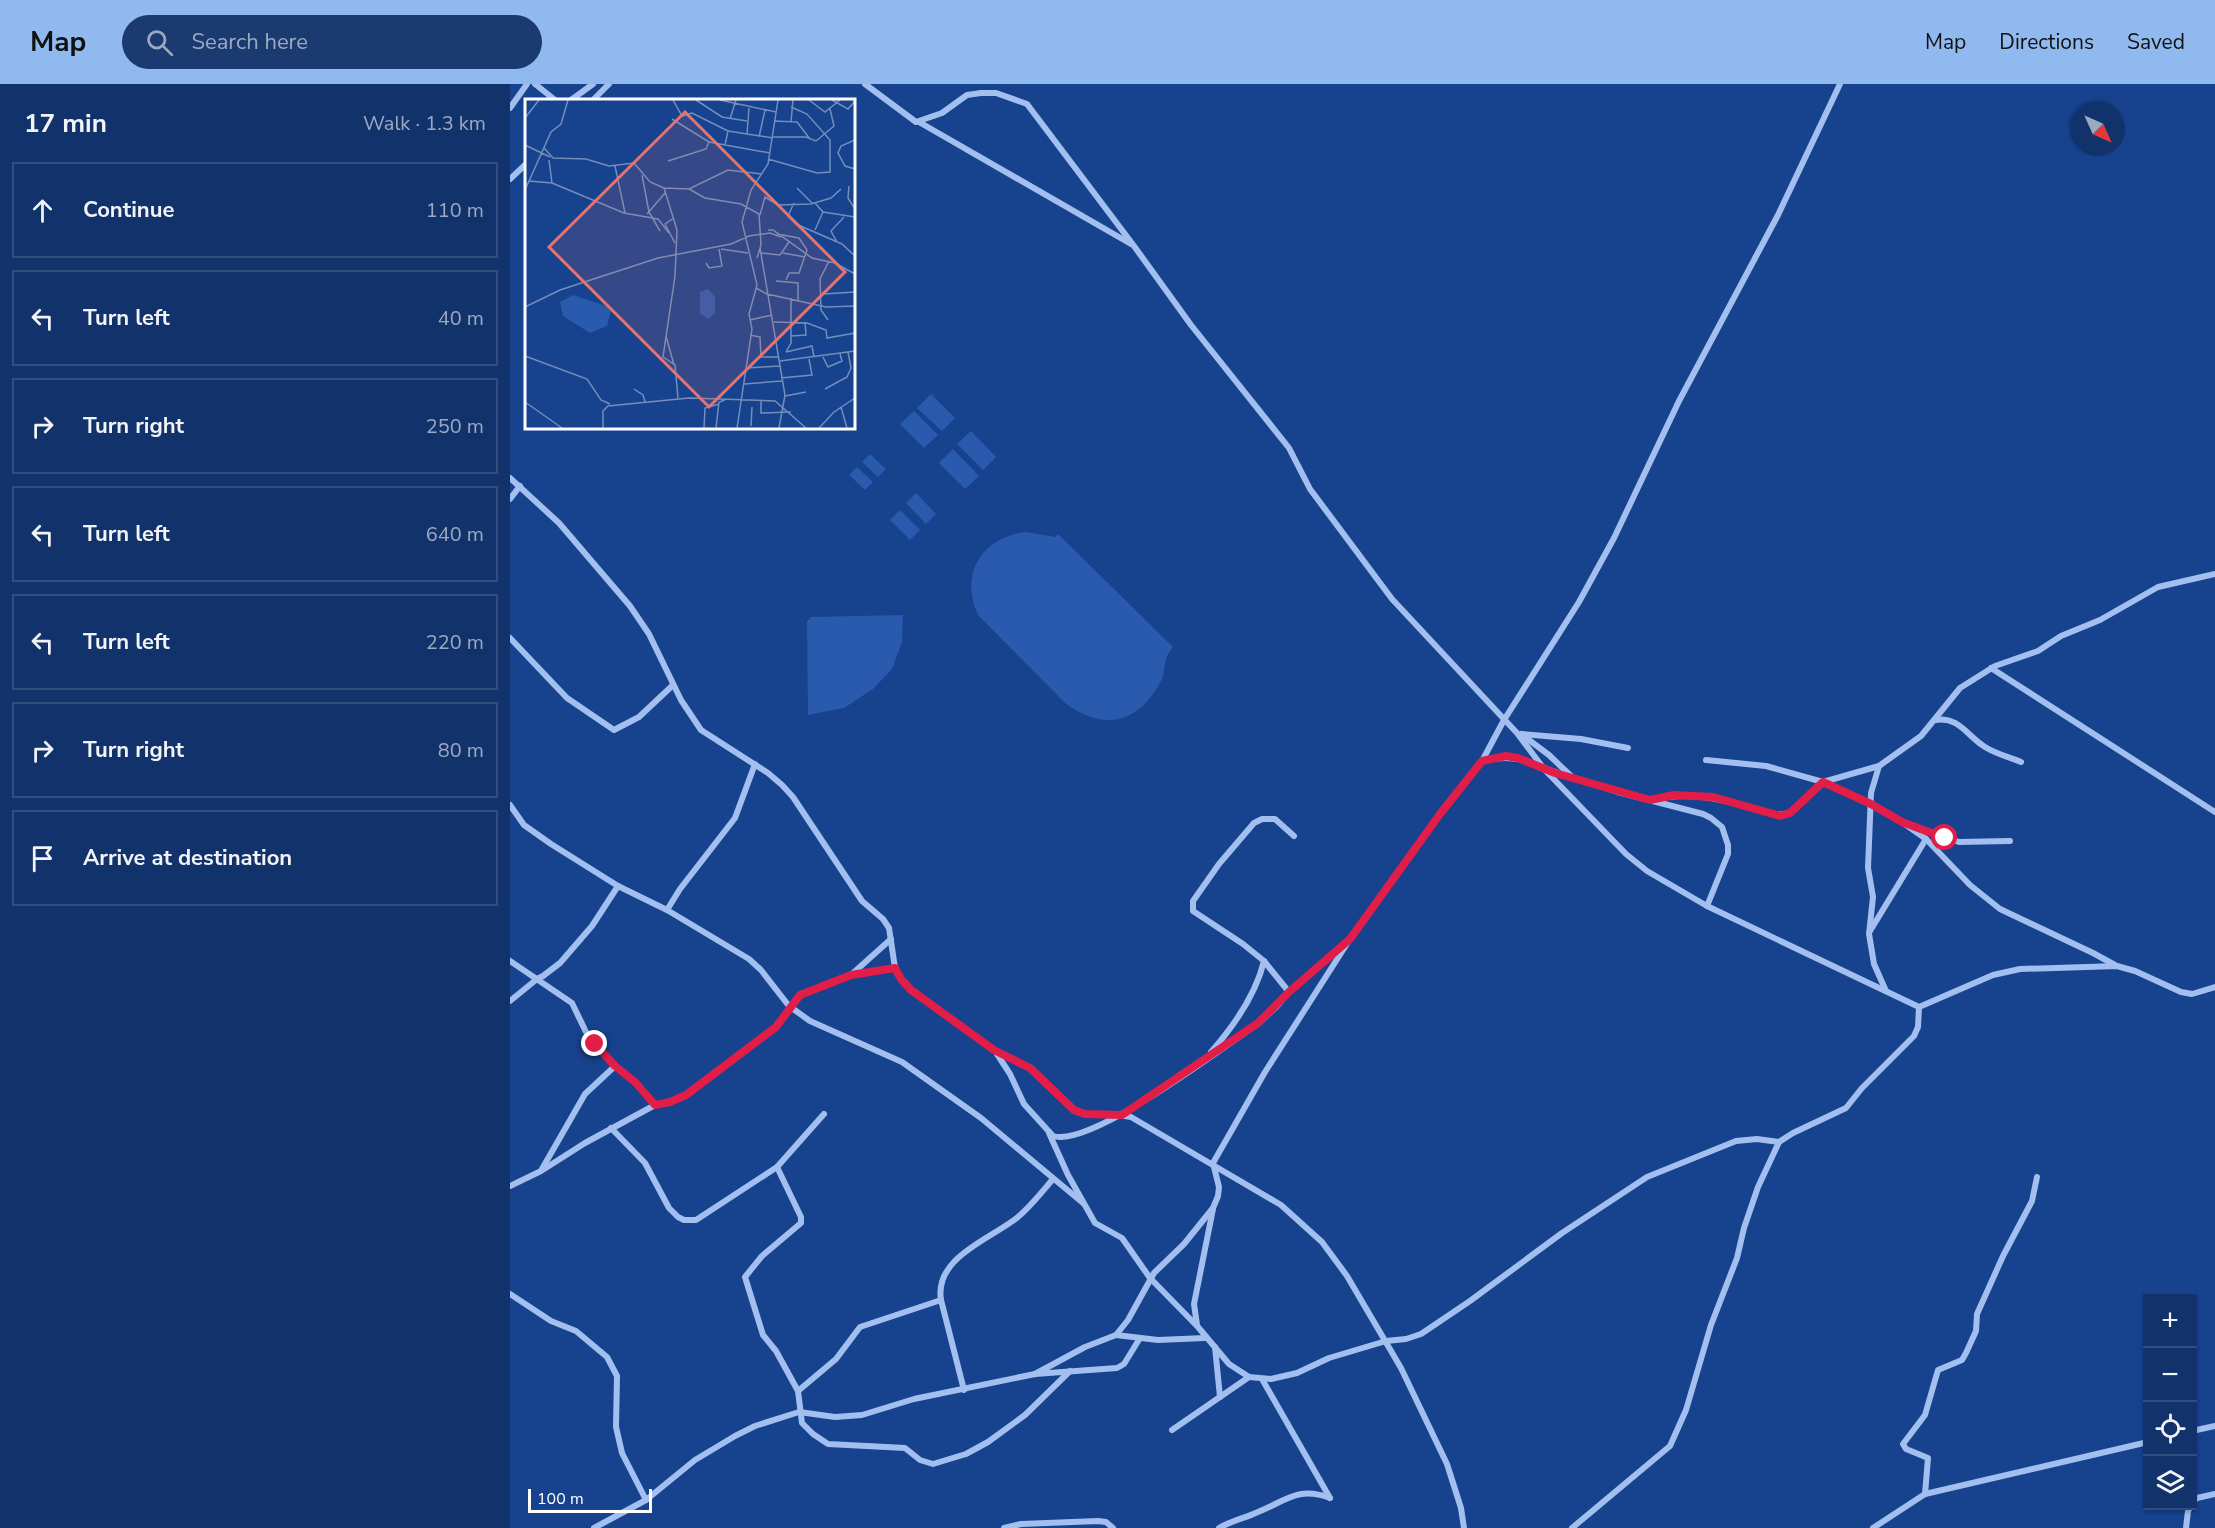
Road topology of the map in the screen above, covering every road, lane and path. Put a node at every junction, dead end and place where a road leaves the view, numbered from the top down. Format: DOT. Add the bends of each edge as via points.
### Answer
graph roads {
  1 [pos="527,84"];
  2 [pos="534,84"];
  3 [pos="593,84"];
  4 [pos="609,84"];
  5 [pos="865,84"];
  6 [pos="1840,84"];
  7 [pos="554,99"];
  8 [pos="572,99"];
  9 [pos="594,99"];
  10 [pos="510,108"];
  11 [pos="918,121"];
  12 [pos="525,165"];
  13 [pos="510,179"];
  14 [pos="1134,246"];
  15 [pos="510,478"];
  16 [pos="520,486"];
  17 [pos="510,499"];
  18 [pos="2215,574"];
  19 [pos="510,638"];
  20 [pos="1991,668"];
  21 [pos="673,685"];
  22 [pos="1504,720"];
  23 [pos="1935,720"];
  24 [pos="1519,734"];
  25 [pos="1628,748"];
  26 [pos="1706,760"];
  27 [pos="1482,761"];
  28 [pos="2021,762"];
  29 [pos="755,764"];
  30 [pos="1879,766"];
  31 [pos="1544,770"];
  32 [pos="1572,777"];
  33 [pos="1823,782"];
  34 [pos="1650,800"];
  35 [pos="1871,804"];
  36 [pos="510,805"];
  37 [pos="2215,812"];
  38 [pos="1902,822"];
  39 [pos="1294,837"];
  40 [pos="1926,839"];
  41 [pos="2010,841"];
  42 [pos="618,886"];
  43 [pos="1707,906"];
  44 [pos="667,910"];
  45 [pos="1869,934"];
  46 [pos="891,939"];
  47 [pos="1350,939"];
  48 [pos="510,961"];
  49 [pos="1264,961"];
  50 [pos="2116,966"];
  51 [pos="895,968"];
  52 [pos="851,975"];
  53 [pos="537,979"];
  54 [pos="2215,987"];
  55 [pos="1886,991"];
  56 [pos="1289,992"];
  57 [pos="510,1001"];
  58 [pos="789,1006"];
  59 [pos="1919,1007"];
  60 [pos="994,1050"];
  61 [pos="1205,1059"];
  62 [pos="615,1066"];
  63 [pos="655,1105"];
  64 [pos="824,1114"];
  65 [pos="1122,1115"];
  66 [pos="611,1128"];
  67 [pos="1049,1133"];
  68 [pos="1779,1142"];
  69 [pos="1213,1163"];
  70 [pos="777,1167"];
  71 [pos="541,1171"];
  72 [pos="2037,1177"];
  73 [pos="1053,1179"];
  74 [pos="510,1186"];
  75 [pos="1087,1207"];
  76 [pos="1214,1208"];
  77 [pos="1150,1278"];
  78 [pos="510,1294"];
  79 [pos="941,1300"];
  80 [pos="1198,1327"];
  81 [pos="1116,1335"];
  82 [pos="1140,1338"];
  83 [pos="1206,1338"];
  84 [pos="1386,1341"];
  85 [pos="1215,1347"];
  86 [pos="1070,1371"];
  87 [pos="1035,1374"];
  88 [pos="1249,1377"];
  89 [pos="1262,1379"];
  90 [pos="964,1390"];
  91 [pos="798,1391"];
  92 [pos="1220,1397"];
  93 [pos="799,1412"];
  94 [pos="2215,1426"];
  95 [pos="1172,1430"];
  96 [pos="2197,1430"];
  97 [pos="2143,1443"];
  98 [pos="1925,1494"];
  99 [pos="2215,1494"];
  100 [pos="2197,1498"];
  101 [pos="646,1500"];
  102 [pos="2189,1510"];
  103 [pos="594,1528"];
  104 [pos="1004,1528"];
  105 [pos="1113,1528"];
  106 [pos="1219,1528"];
  107 [pos="1464,1528"];
  108 [pos="1572,1528"];
  109 [pos="1873,1528"];
  110 [pos="2186,1528"];
  1 -- 10 [label="street"];
  2 -- 7 [label="street"];
  3 -- 8 [label="street"];
  4 -- 9 [label="street"];
  5 -- 11 [label="street"];
  6 -- 22 [label="street" via="1614,538 1579,602"];
  11 -- 14 [label="street"];
  11 -- 14 [label="street" via="981,93 996,93 1027,104"];
  12 -- 13 [label="street"];
  14 -- 22 [label="street" via="1289,448 1310,489 1392,599"];
  15 -- 16 [label="street"];
  16 -- 17 [label="street"];
  16 -- 21 [label="street" via="559,523 630,606 649,634"];
  18 -- 20 [label="street" via="2158,587 2038,651"];
  19 -- 21 [label="street" via="567,698 614,730 639,717"];
  20 -- 23 [label="street" via="1960,688"];
  20 -- 37 [label="street"];
  21 -- 29 [label="street" via="701,729"];
  22 -- 24 [label="street"];
  22 -- 27 [label="street"];
  23 -- 28 [label="street" via="1958,724 1987,749"];
  23 -- 30 [label="street" via="1921,736"];
  24 -- 25 [label="street"];
  24 -- 31 [label="street"];
  24 -- 32 [label="street"];
  26 -- 33 [label="street" via="1766,766"];
  27 -- 31 [label="street" via="1506,756"];
  27 -- 47 [label="street"];
  29 -- 44 [label="street" via="735,818"];
  29 -- 46 [label="street" via="793,796 862,901 889,928"];
  30 -- 33 [label="street"];
  30 -- 35 [label="street"];
  31 -- 32 [label="street"];
  31 -- 43 [label="street" via="1636,863"];
  32 -- 34 [label="street"];
  33 -- 34 [label="street" via="1790,813 1780,816 1713,797 1674,795"];
  33 -- 35 [label="street"];
  34 -- 43 [label="street" via="1703,814 1722,827 1728,854"];
  35 -- 38 [label="street"];
  35 -- 45 [label="street" via="1868,868 1873,897"];
  36 -- 42 [label="street" via="533,832"];
  38 -- 40 [label="street"];
  38 -- 41 [label="street" via="1959,842"];
  39 -- 49 [label="street" via="1275,819 1254,823 1219,864 1192,906 1195,914"];
  40 -- 45 [label="street"];
  40 -- 50 [label="street" via="1970,885 2000,909"];
  42 -- 44 [label="street"];
  42 -- 53 [label="street" via="567,956"];
  43 -- 55 [label="street"];
  44 -- 58 [label="street" via="756,964"];
  45 -- 55 [label="street" via="1874,964"];
  46 -- 51 [label="street"];
  46 -- 52 [label="street"];
  47 -- 56 [label="street"];
  47 -- 69 [label="street" via="1265,1072"];
  48 -- 53 [label="street"];
  49 -- 56 [label="street"];
  49 -- 61 [label="street" via="1260,978 1226,1035"];
  50 -- 54 [label="street" via="2181,992 2192,994"];
  50 -- 59 [label="street" via="2013,970"];
  51 -- 52 [label="street"];
  51 -- 60 [label="street" via="911,990"];
  52 -- 58 [label="street" via="800,995"];
  53 -- 57 [label="street"];
  53 -- 62 [label="street" via="572,1003 586,1032"];
  55 -- 59 [label="street"];
  56 -- 61 [label="street" via="1258,1023"];
  58 -- 63 [label="street" via="776,1027 686,1095"];
  58 -- 73 [label="street" via="816,1024 902,1062 981,1118"];
  59 -- 68 [label="street" via="1914,1036 1846,1108"];
  60 -- 65 [label="street" via="1030,1068 1074,1110"];
  60 -- 67 [label="street" via="1024,1104"];
  61 -- 65 [label="street"];
  62 -- 63 [label="street"];
  62 -- 71 [label="street" via="585,1094"];
  63 -- 66 [label="street"];
  64 -- 70 [label="street"];
  65 -- 67 [label="street" via="1067,1138"];
  65 -- 69 [label="street"];
  66 -- 70 [label="street" via="645,1163 669,1208 684,1220 696,1220"];
  66 -- 71 [label="street"];
  67 -- 75 [label="street"];
  68 -- 84 [label="street" via="1736,1141 1647,1177 1429,1329 1406,1339"];
  68 -- 108 [label="street" via="1758,1187 1686,1410 1670,1446"];
  69 -- 76 [label="street" via="1219,1187"];
  69 -- 84 [label="street" via="1281,1204 1313,1232 1347,1276"];
  70 -- 91 [label="street" via="801,1223 762,1256 745,1277 763,1335"];
  71 -- 74 [label="street"];
  72 -- 98 [label="street" via="2032,1201 1977,1314 1976,1331 1966,1353 1962,1360 1938,1370 1925,1416 1903,1444 1929,1458"];
  73 -- 75 [label="street"];
  73 -- 79 [label="street" via="1017,1218 956,1259 939,1288"];
  75 -- 77 [label="street" via="1099,1227 1127,1244"];
  76 -- 77 [label="street"];
  76 -- 80 [label="street" via="1194,1304"];
  77 -- 80 [label="street"];
  77 -- 81 [label="street"];
  78 -- 101 [label="street" via="551,1321 576,1331 610,1363 617,1376 616,1427 622,1453"];
  79 -- 90 [label="street"];
  79 -- 91 [label="street" via="860,1327 837,1359"];
  80 -- 83 [label="street"];
  81 -- 82 [label="street"];
  81 -- 87 [label="street"];
  82 -- 83 [label="street"];
  82 -- 86 [label="street" via="1121,1367"];
  83 -- 85 [label="street"];
  84 -- 89 [label="street" via="1329,1358 1297,1373"];
  84 -- 107 [label="street" via="1447,1464"];
  85 -- 88 [label="street" via="1228,1364"];
  85 -- 92 [label="street"];
  86 -- 87 [label="street"];
  86 -- 93 [label="street" via="1025,1415 988,1442 933,1464 905,1448 828,1444 802,1423"];
  87 -- 90 [label="street"];
  88 -- 89 [label="street"];
  88 -- 92 [label="street"];
  89 -- 106 [label="street" via="1330,1498 1295,1494"];
  90 -- 93 [label="street" via="914,1399 862,1415 835,1417"];
  91 -- 93 [label="street"];
  92 -- 95 [label="street"];
  93 -- 101 [label="street" via="755,1426 707,1452"];
  94 -- 96 [label="street"];
  97 -- 98 [label="street"];
  98 -- 109 [label="street"];
  99 -- 100 [label="street"];
  101 -- 103 [label="street"];
  102 -- 110 [label="street"];
  104 -- 105 [label="street" via="1098,1521"];
}
